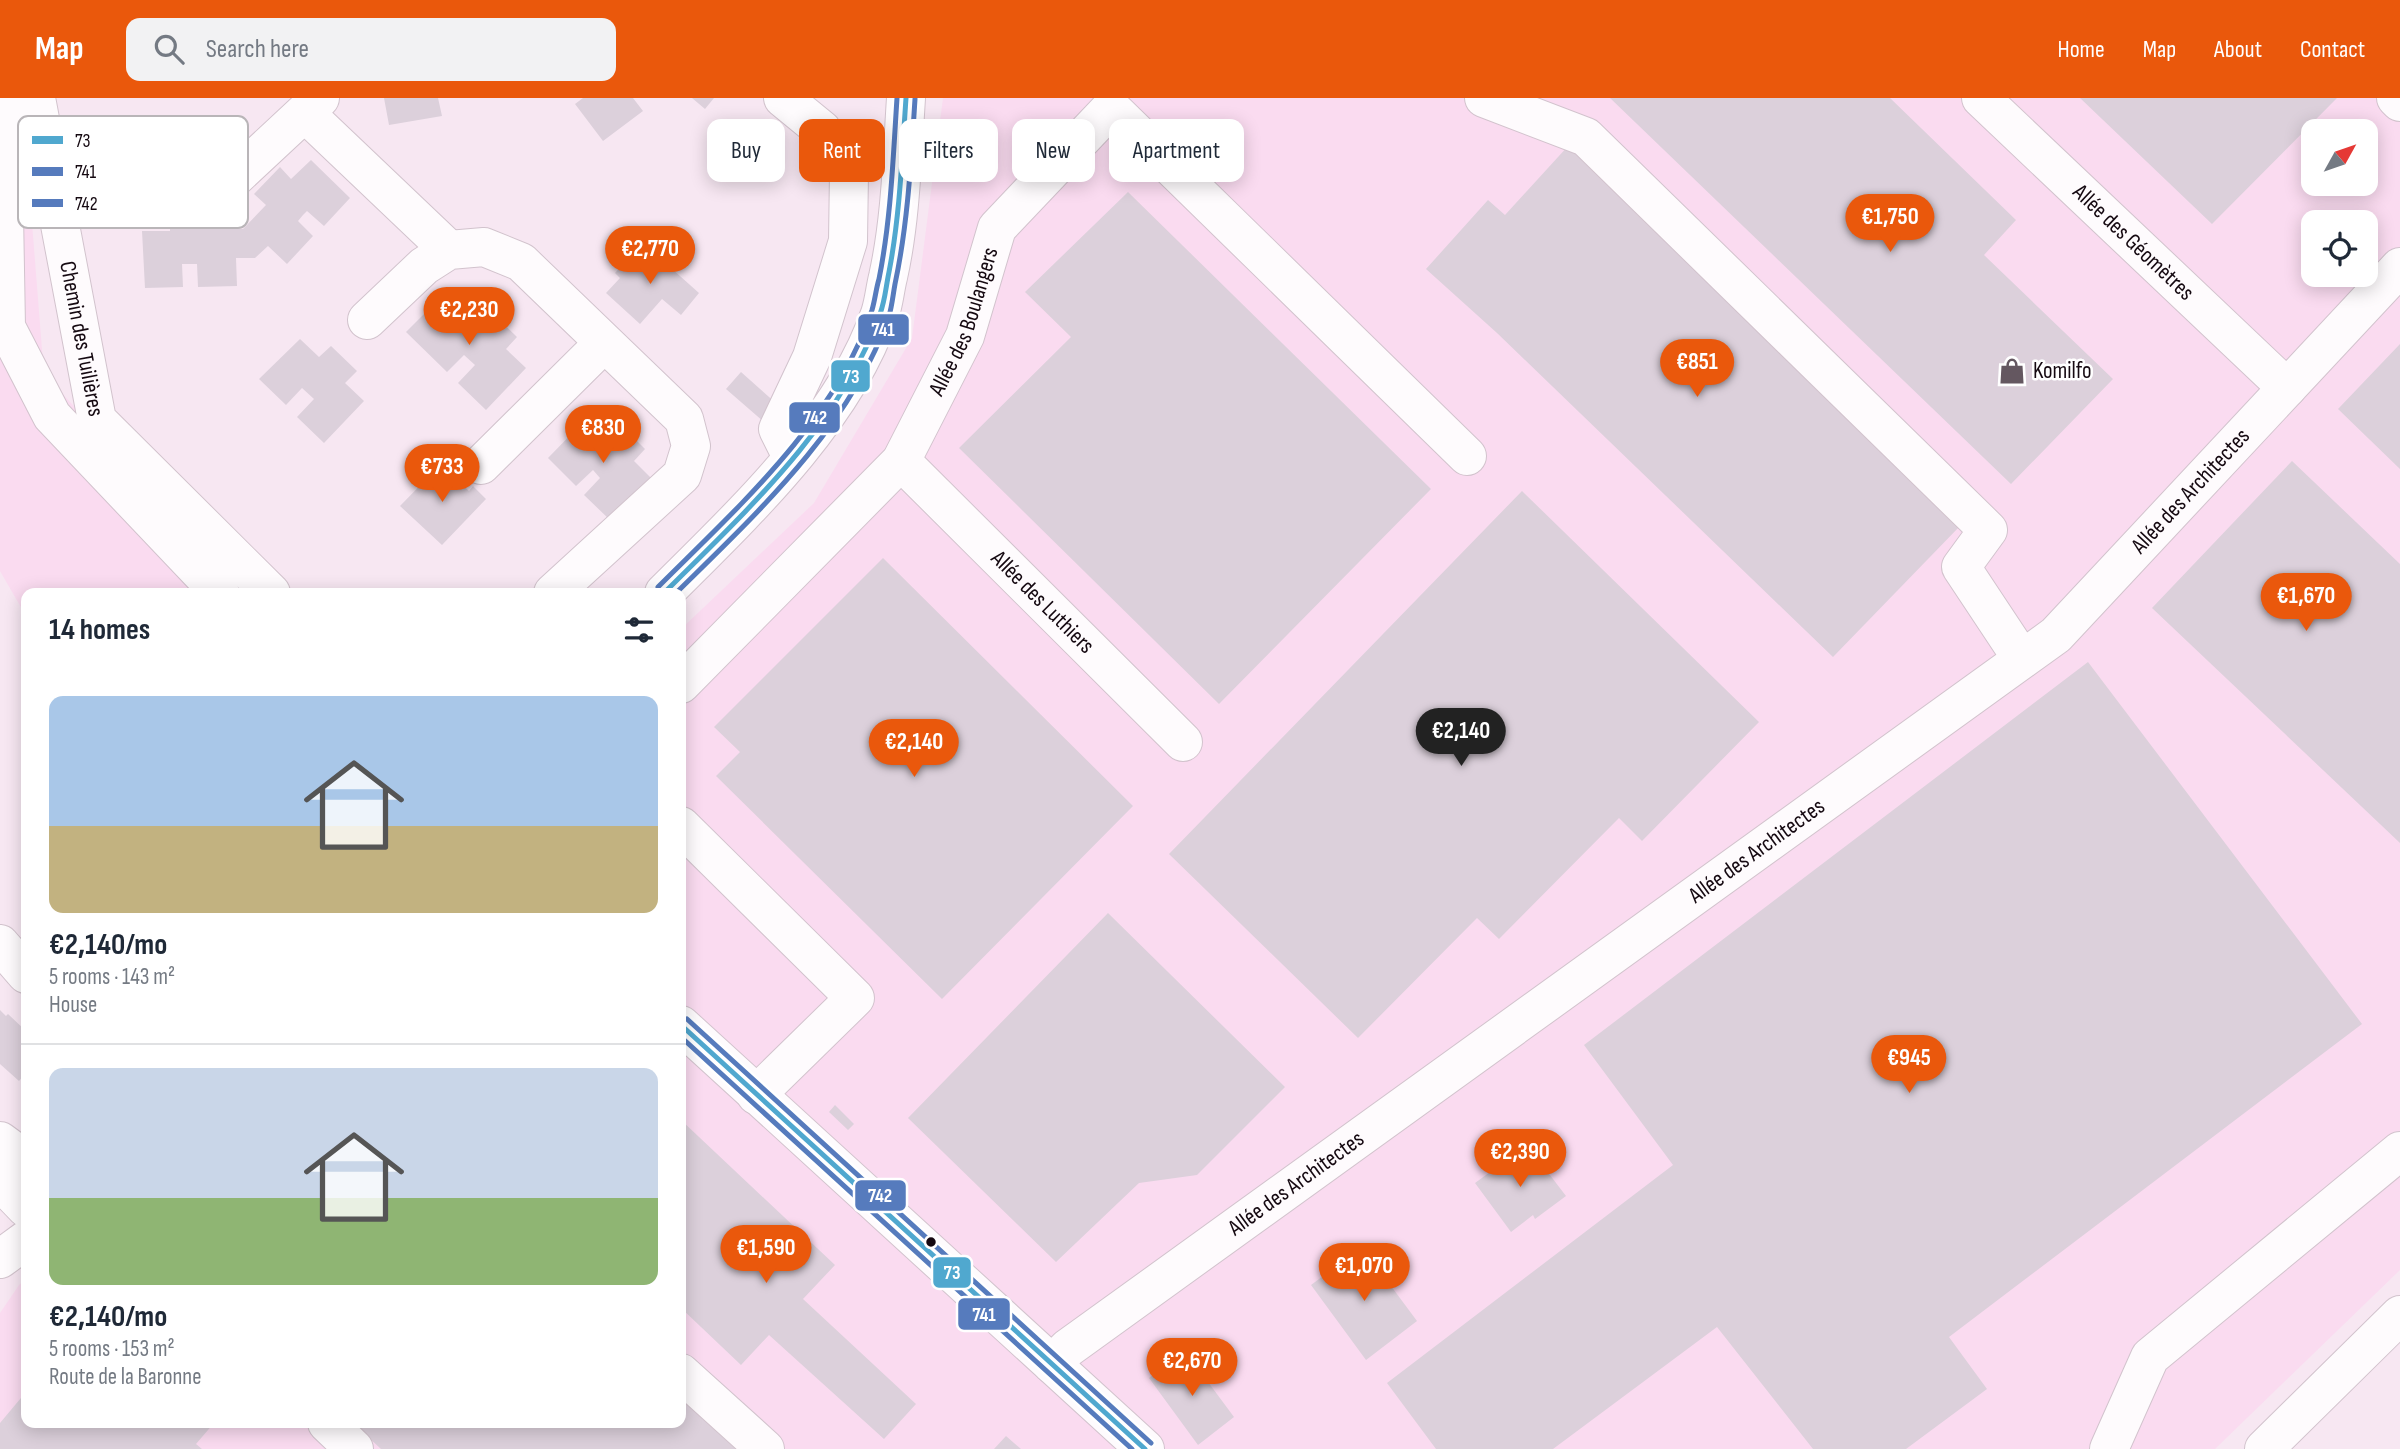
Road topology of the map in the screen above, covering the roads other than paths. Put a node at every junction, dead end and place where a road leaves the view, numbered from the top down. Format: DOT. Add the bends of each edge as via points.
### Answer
graph roads {
  1 [pos="2,98"];
  2 [pos="36,98"];
  3 [pos="783,98"];
  4 [pos="906,98"];
  5 [pos="1484,98"];
  6 [pos="1980,98"];
  7 [pos="2396,98"];
  8 [pos="2400,102"];
  9 [pos="313,105"];
  10 [pos="39,116"];
  11 [pos="248,165"];
  12 [pos="61,228"];
  13 [pos="449,250"];
  14 [pos="2400,267"];
  15 [pos="367,320"];
  16 [pos="604,343"];
  17 [pos="2287,387"];
  18 [pos="1466,456"];
  19 [pos="792,457"];
  20 [pos="901,461"];
  21 [pos="481,466"];
  22 [pos="215,588"];
  23 [pos="266,588"];
  24 [pos="558,588"];
  25 [pos="669,588"];
  26 [pos="2022,659"];
  27 [pos="686,679"];
  28 [pos="1183,742"];
  29 [pos="686,832"];
  30 [pos="0,944"];
  31 [pos="21,968"];
  32 [pos="686,1030"];
  33 [pos="756,1095"];
  34 [pos="0,1141"];
  35 [pos="2400,1151"];
  36 [pos="21,1156"];
  37 [pos="0,1181"];
  38 [pos="21,1203"];
  39 [pos="21,1244"];
  40 [pos="0,1259"];
  41 [pos="2400,1315"];
  42 [pos="1052,1364"];
  43 [pos="686,1378"];
  44 [pos="332,1428"];
  45 [pos="354,1449"];
  46 [pos="765,1449"];
  47 [pos="1145,1449"];
  48 [pos="2109,1449"];
  49 [pos="2264,1449"];
  1 -- 22 [label="main road" via="6,327 52,416"];
  2 -- 10 [label="main road, Chemin des Tuilières"];
  3 -- 19 [label="main road" via="822,130 849,172 849,241 812,357 778,429"];
  4 -- 19 [label="main road" via="897,237 880,313 846,387"];
  5 -- 26 [label="main road" via="1586,136 1988,530 1961,567"];
  6 -- 17 [label="main road, Allée des Géomètres"];
  7 -- 8 [label="main road"];
  9 -- 11 [label="main road"];
  9 -- 13 [label="main road"];
  12 -- 23 [label="main road, Chemin des Tuilières" via="97,420"];
  13 -- 15 [label="main road"];
  13 -- 16 [label="main road" via="484,247 520,262"];
  14 -- 17 [label="main road, Allée des Architectes"];
  16 -- 21 [label="main road"];
  16 -- 24 [label="main road" via="684,419 691,446 682,475"];
  17 -- 26 [label="main road, Allée des Architectes" via="2056,635"];
  18 -- 20 [label="main road, Allée des Boulangers" via="1111,108 997,228 965,336"];
  19 -- 25 [label="main road"];
  20 -- 27 [label="main road, Allée des Boulangers"];
  20 -- 28 [label="main road, Allée des Luthiers"];
  26 -- 42 [label="main road, Allée des Architectes" via="1087,1334"];
  29 -- 33 [label="main road" via="855,998"];
  30 -- 31 [label="main road"];
  32 -- 33 [label="main road"];
  33 -- 42 [label="main road"];
  34 -- 36 [label="main road"];
  35 -- 48 [label="main road" via="2150,1357"];
  37 -- 38 [label="main road"];
  39 -- 40 [label="main road"];
  41 -- 49 [label="main road"];
  42 -- 47 [label="main road"];
  43 -- 46 [label="main road"];
  44 -- 45 [label="main road"];
}
